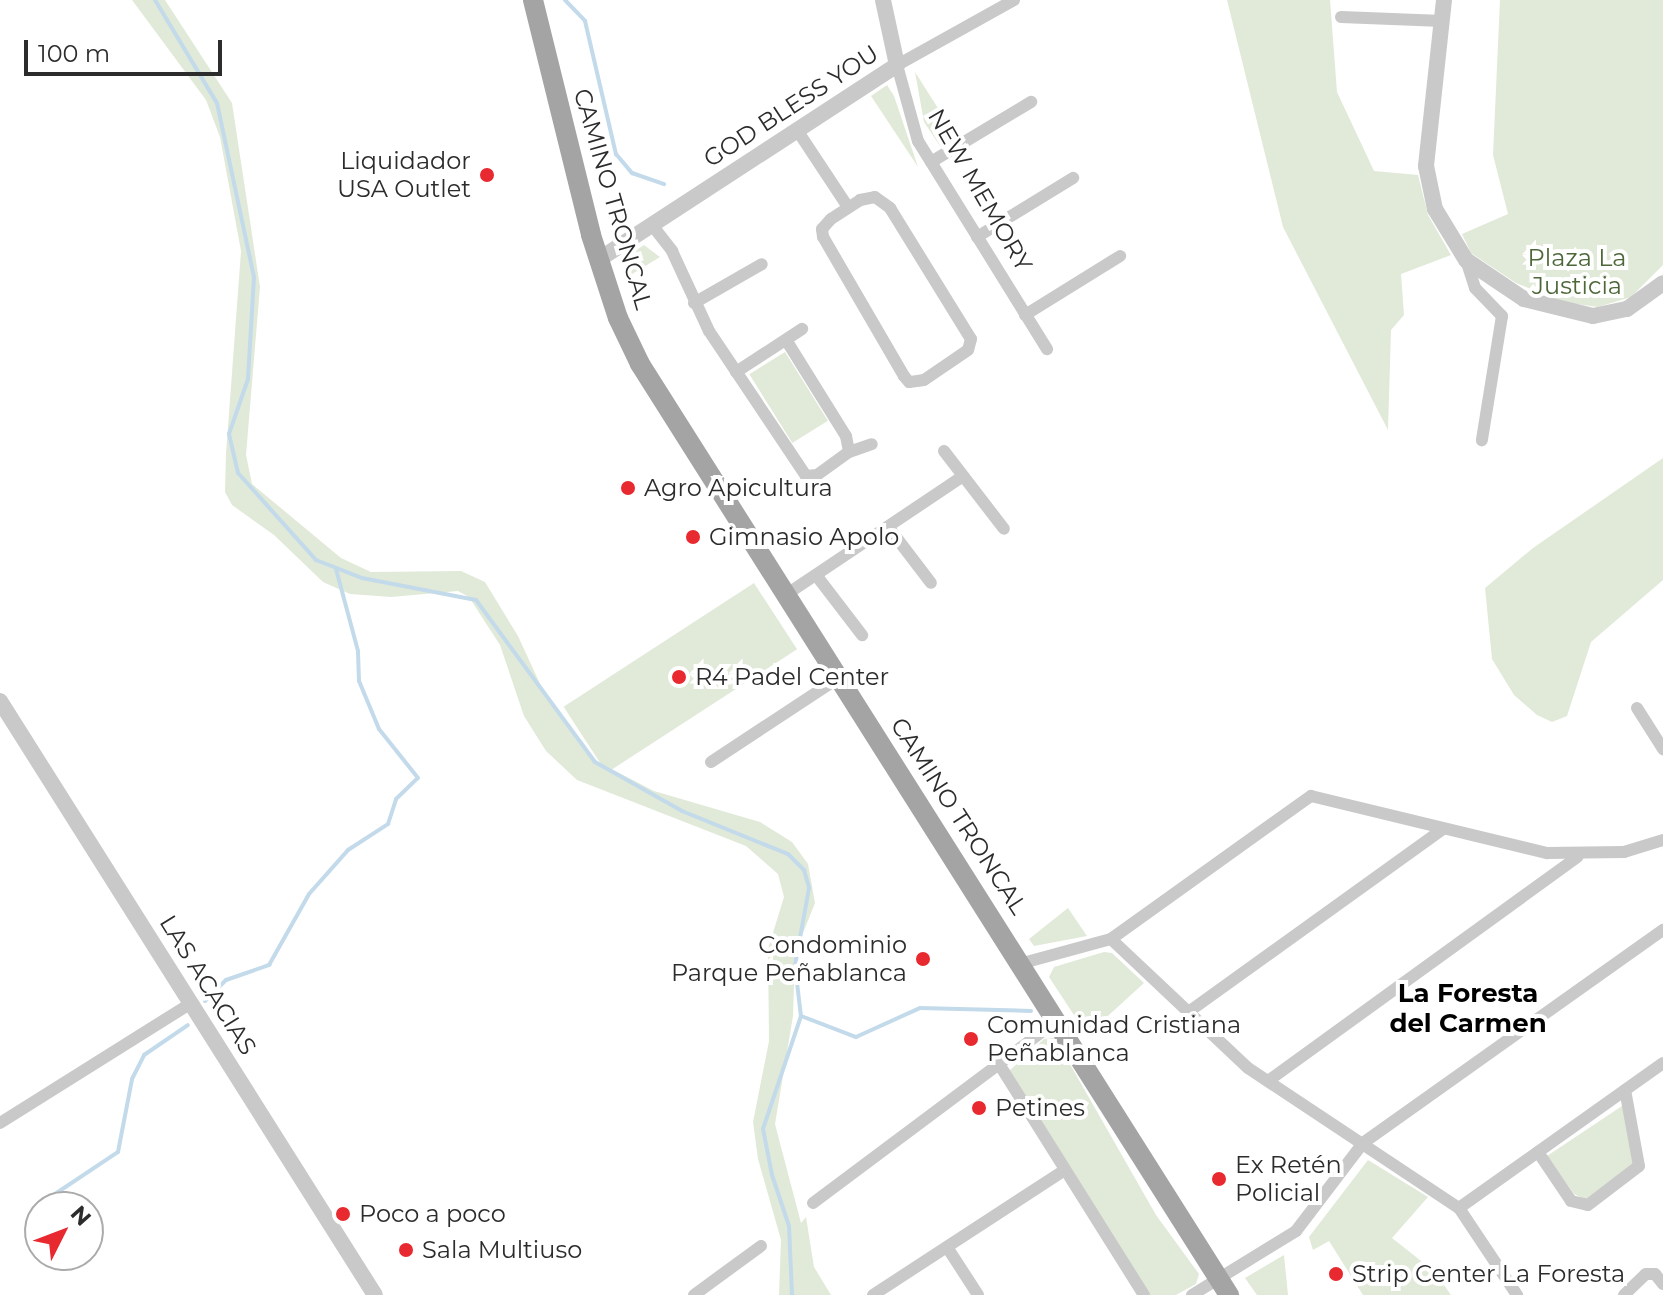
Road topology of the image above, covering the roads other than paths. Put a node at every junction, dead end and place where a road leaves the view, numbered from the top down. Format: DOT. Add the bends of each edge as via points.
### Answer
graph roads {
  1 [pos="533,0"];
  2 [pos="883,0"];
  3 [pos="1014,0"];
  4 [pos="1444,0"];
  5 [pos="1341,17"];
  6 [pos="1443,21"];
  7 [pos="897,65"];
  8 [pos="1031,102"];
  9 [pos="797,130"];
  10 [pos="931,162"];
  11 [pos="1073,178"];
  12 [pos="848,207"];
  13 [pos="652,225"];
  14 [pos="977,237"];
  15 [pos="1120,256"];
  16 [pos="598,260"];
  17 [pos="1466,260"];
  18 [pos="762,264"];
  19 [pos="1663,283"];
  20 [pos="694,303"];
  21 [pos="1025,315"];
  22 [pos="802,329"];
  23 [pos="788,343"];
  24 [pos="1047,349"];
  25 [pos="736,372"];
  26 [pos="1482,440"];
  27 [pos="872,444"];
  28 [pos="944,451"];
  29 [pos="849,452"];
  30 [pos="963,476"];
  31 [pos="889,528"];
  32 [pos="1004,529"];
  33 [pos="816,575"];
  34 [pos="931,583"];
  35 [pos="787,594"];
  36 [pos="862,635"];
  37 [pos="840,677"];
  38 [pos="0,701"];
  39 [pos="1637,708"];
  40 [pos="1663,749"];
  41 [pos="711,762"];
  42 [pos="1443,829"];
  43 [pos="1663,840"];
  44 [pos="1578,857"];
  45 [pos="1663,930"];
  46 [pos="1111,939"];
  47 [pos="1023,963"];
  48 [pos="190,1004"];
  49 [pos="1187,1013"];
  50 [pos="1058,1020"];
  51 [pos="1663,1063"];
  52 [pos="999,1064"];
  53 [pos="1268,1081"];
  54 [pos="1625,1090"];
  55 [pos="0,1123"];
  56 [pos="1363,1143"];
  57 [pos="1538,1152"];
  58 [pos="1065,1170"];
  59 [pos="813,1203"];
  60 [pos="1459,1208"];
  61 [pos="761,1246"];
  62 [pos="947,1247"];
  63 [pos="1663,1286"];
  64 [pos="1224,1287"];
  65 [pos="371,1294"];
  66 [pos="1622,1294"];
  67 [pos="694,1295"];
  68 [pos="873,1295"];
  69 [pos="978,1295"];
  70 [pos="1144,1295"];
  71 [pos="1192,1295"];
  72 [pos="1517,1295"];
  73 [pos="1660,1295"];
  1 -- 16 [label="main road, CAMINO TRONCAL"];
  2 -- 7 [label="street, NEW MEMORY"];
  3 -- 7 [label="street, GOD BLESS YOU"];
  4 -- 6 [label="street"];
  5 -- 6 [label="street"];
  6 -- 17 [label="street" via="1426,166 1435,209"];
  7 -- 9 [label="street, GOD BLESS YOU"];
  7 -- 10 [label="street, NEW MEMORY" via="910,122"];
  8 -- 10 [label="street"];
  9 -- 12 [label="street"];
  9 -- 13 [label="street, GOD BLESS YOU"];
  10 -- 14 [label="street, NEW MEMORY"];
  11 -- 14 [label="street"];
  12 -- 12 [label="street" via="822,229 828,251 904,376 909,382 924,380 968,350 971,339 885,202 875,197"];
  13 -- 16 [label="street, GOD BLESS YOU"];
  13 -- 20 [label="street" via="672,251"];
  14 -- 21 [label="street, NEW MEMORY"];
  15 -- 21 [label="street"];
  16 -- 35 [label="main road, CAMINO TRONCAL" via="640,364"];
  17 -- 19 [label="street" via="1524,299 1593,316 1627,309"];
  17 -- 26 [label="street" via="1475,288 1502,316"];
  18 -- 20 [label="street"];
  20 -- 25 [label="street"];
  21 -- 24 [label="street, NEW MEMORY"];
  22 -- 23 [label="street"];
  23 -- 25 [label="street"];
  23 -- 29 [label="street" via="846,436"];
  25 -- 29 [label="street" via="806,476 817,475"];
  27 -- 29 [label="street"];
  28 -- 30 [label="street"];
  30 -- 31 [label="street"];
  30 -- 32 [label="street"];
  31 -- 33 [label="street"];
  31 -- 34 [label="street"];
  33 -- 35 [label="street"];
  33 -- 36 [label="street"];
  35 -- 37 [label="main road, CAMINO TRONCAL"];
  37 -- 41 [label="street"];
  37 -- 47 [label="main road, CAMINO TRONCAL"];
  38 -- 48 [label="street, LAS ACACIAS"];
  39 -- 40 [label="street"];
  42 -- 44 [label="street"];
  42 -- 46 [label="street" via="1311,796"];
  42 -- 49 [label="street"];
  43 -- 44 [label="street" via="1624,852"];
  44 -- 53 [label="street"];
  45 -- 56 [label="street"];
  46 -- 47 [label="street"];
  46 -- 49 [label="street"];
  47 -- 50 [label="main road, CAMINO TRONCAL"];
  48 -- 55 [label="street"];
  48 -- 65 [label="street, LAS ACACIAS"];
  49 -- 53 [label="street"];
  50 -- 52 [label="street"];
  50 -- 64 [label="main road, CAMINO TRONCAL"];
  51 -- 54 [label="street"];
  52 -- 58 [label="street"];
  52 -- 59 [label="street"];
  53 -- 56 [label="street"];
  54 -- 57 [label="street"];
  54 -- 57 [label="street" via="1639,1166 1588,1205 1571,1201"];
  56 -- 60 [label="street"];
  56 -- 64 [label="street" via="1296,1231"];
  57 -- 60 [label="street"];
  58 -- 62 [label="street"];
  58 -- 70 [label="street"];
  60 -- 72 [label="street"];
  61 -- 67 [label="street"];
  62 -- 68 [label="street"];
  62 -- 69 [label="street"];
  63 -- 66 [label="street" via="1651,1273"];
  63 -- 73 [label="street"];
  64 -- 71 [label="street"];
}
